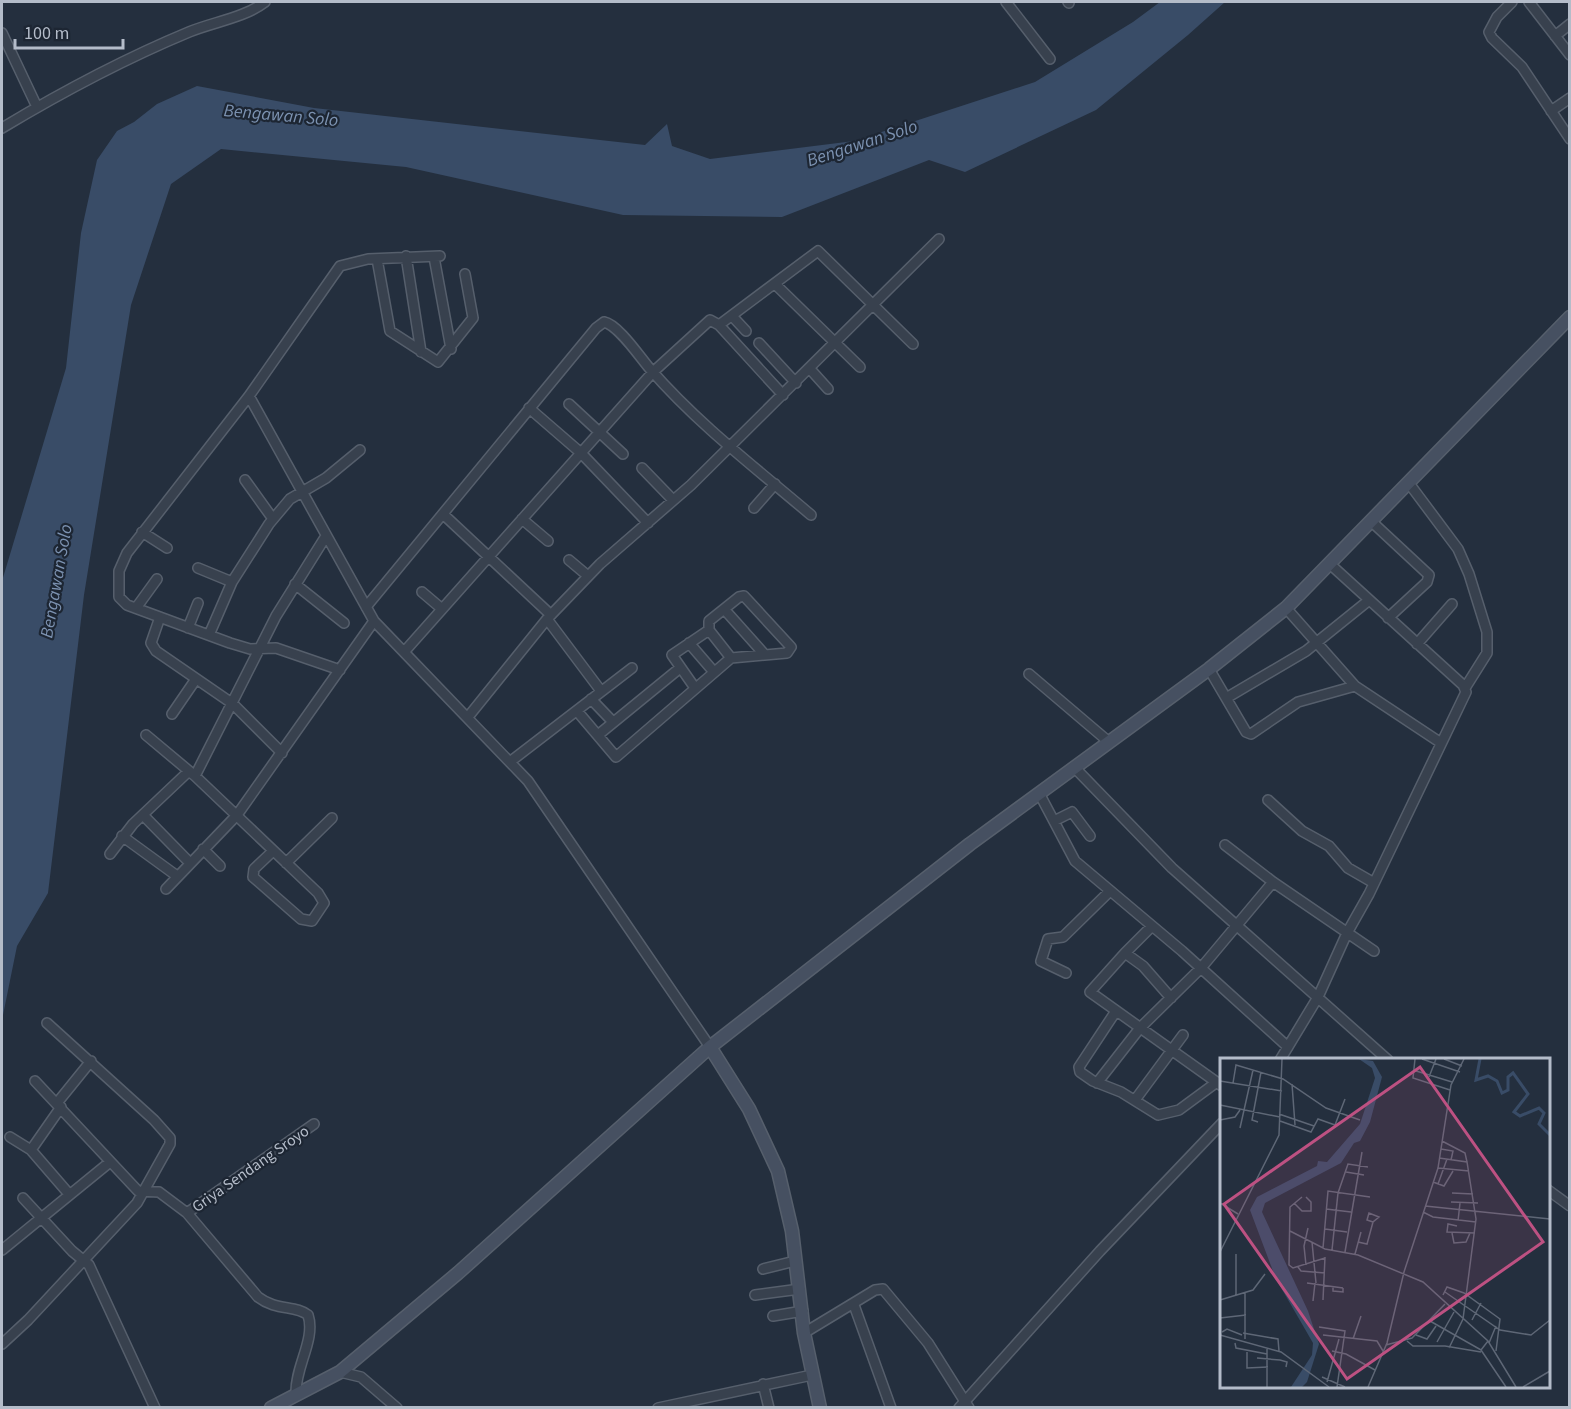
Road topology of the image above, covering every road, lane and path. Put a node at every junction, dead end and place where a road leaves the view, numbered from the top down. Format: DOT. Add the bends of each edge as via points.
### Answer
graph roads {
  1 [pos="265,2"];
  2 [pos="1006,2"];
  3 [pos="1512,2"];
  4 [pos="1529,2"];
  5 [pos="1569,24"];
  6 [pos="2,33"];
  7 [pos="1555,36"];
  8 [pos="1569,55"];
  9 [pos="1050,59"];
  10 [pos="1569,98"];
  11 [pos="37,107"];
  12 [pos="1551,111"];
  13 [pos="2,128"];
  14 [pos="1569,139"];
  15 [pos="939,239"];
  16 [pos="406,256"];
  17 [pos="373,259"];
  18 [pos="465,274"];
  19 [pos="776,285"];
  20 [pos="874,306"];
  21 [pos="732,316"];
  22 [pos="1569,317"];
  23 [pos="719,325"];
  24 [pos="746,331"];
  25 [pos="759,343"];
  26 [pos="835,343"];
  27 [pos="913,344"];
  28 [pos="451,349"];
  29 [pos="421,352"];
  30 [pos="860,367"];
  31 [pos="810,369"];
  32 [pos="653,372"];
  33 [pos="796,383"];
  34 [pos="828,389"];
  35 [pos="783,395"];
  36 [pos="249,396"];
  37 [pos="569,404"];
  38 [pos="529,408"];
  39 [pos="598,432"];
  40 [pos="730,447"];
  41 [pos="360,450"];
  42 [pos="581,453"];
  43 [pos="623,454"];
  44 [pos="642,468"];
  45 [pos="245,480"];
  46 [pos="1408,482"];
  47 [pos="775,484"];
  48 [pos="303,490"];
  49 [pos="674,500"];
  50 [pos="754,508"];
  51 [pos="444,515"];
  52 [pos="811,515"];
  53 [pos="273,519"];
  54 [pos="522,519"];
  55 [pos="1372,522"];
  56 [pos="648,523"];
  57 [pos="142,532"];
  58 [pos="326,536"];
  59 [pos="548,541"];
  60 [pos="167,548"];
  61 [pos="488,556"];
  62 [pos="569,560"];
  63 [pos="1331,565"];
  64 [pos="198,568"];
  65 [pos="588,576"];
  66 [pos="157,579"];
  67 [pos="232,582"];
  68 [pos="295,584"];
  69 [pos="422,592"];
  70 [pos="1368,601"];
  71 [pos="198,603"];
  72 [pos="1452,604"];
  73 [pos="366,607"];
  74 [pos="136,608"];
  75 [pos="442,609"];
  76 [pos="724,609"];
  77 [pos="1286,609"];
  78 [pos="160,617"];
  79 [pos="549,617"];
  80 [pos="1388,618"];
  81 [pos="374,621"];
  82 [pos="344,623"];
  83 [pos="188,628"];
  84 [pos="709,630"];
  85 [pos="209,636"];
  86 [pos="1318,642"];
  87 [pos="689,643"];
  88 [pos="1417,644"];
  89 [pos="260,648"];
  90 [pos="404,652"];
  91 [pos="765,655"];
  92 [pos="731,657"];
  93 [pos="632,668"];
  94 [pos="680,668"];
  95 [pos="1209,669"];
  96 [pos="340,670"];
  97 [pos="714,672"];
  98 [pos="1029,674"];
  99 [pos="196,679"];
  100 [pos="1355,686"];
  101 [pos="695,688"];
  102 [pos="1465,688"];
  103 [pos="601,691"];
  104 [pos="1228,697"];
  105 [pos="591,699"];
  106 [pos="233,704"];
  107 [pos="577,711"];
  108 [pos="172,714"];
  109 [pos="468,717"];
  110 [pos="614,722"];
  111 [pos="146,735"];
  112 [pos="598,735"];
  113 [pos="1109,742"];
  114 [pos="1441,742"];
  115 [pos="282,753"];
  116 [pos="511,761"];
  117 [pos="1074,767"];
  118 [pos="192,773"];
  119 [pos="1039,794"];
  120 [pos="1268,800"];
  121 [pos="143,815"];
  122 [pos="237,815"];
  123 [pos="332,818"];
  124 [pos="1054,820"];
  125 [pos="122,836"];
  126 [pos="1090,836"];
  127 [pos="1225,845"];
  128 [pos="203,849"];
  129 [pos="273,851"];
  130 [pos="110,854"];
  131 [pos="190,863"];
  132 [pos="286,863"];
  133 [pos="220,866"];
  134 [pos="177,876"];
  135 [pos="1273,882"];
  136 [pos="1374,883"];
  137 [pos="166,889"];
  138 [pos="1110,891"];
  139 [pos="1152,926"];
  140 [pos="1238,926"];
  141 [pos="1347,933"];
  142 [pos="1374,951"];
  143 [pos="1125,953"];
  144 [pos="1201,968"];
  145 [pos="1066,973"];
  146 [pos="1318,997"];
  147 [pos="1171,998"];
  148 [pos="1116,1011"];
  149 [pos="47,1023"];
  150 [pos="1140,1028"];
  151 [pos="1183,1035"];
  152 [pos="710,1047"];
  153 [pos="1288,1047"];
  154 [pos="1172,1050"];
  155 [pos="1281,1058"];
  156 [pos="1387,1058"];
  157 [pos="91,1061"];
  158 [pos="35,1081"];
  159 [pos="1097,1083"];
  160 [pos="1219,1084"];
  161 [pos="1135,1100"];
  162 [pos="59,1105"];
  163 [pos="314,1124"];
  164 [pos="1220,1124"];
  165 [pos="10,1137"];
  166 [pos="31,1150"];
  167 [pos="110,1162"];
  168 [pos="1551,1192"];
  169 [pos="144,1193"];
  170 [pos="69,1194"];
  171 [pos="23,1198"];
  172 [pos="1568,1204"];
  173 [pos="187,1213"];
  174 [pos="42,1218"];
  175 [pos="2,1250"];
  176 [pos="82,1259"];
  177 [pos="795,1261"];
  178 [pos="763,1269"];
  179 [pos="800,1289"];
  180 [pos="755,1295"];
  181 [pos="854,1305"];
  182 [pos="803,1311"];
  183 [pos="772,1316"];
  184 [pos="804,1333"];
  185 [pos="2,1344"];
  186 [pos="356,1358"];
  187 [pos="340,1372"];
  188 [pos="812,1375"];
  189 [pos="361,1377"];
  190 [pos="763,1384"];
  191 [pos="296,1393"];
  192 [pos="965,1405"];
  193 [pos="155,1407"];
  194 [pos="271,1407"];
  195 [pos="398,1407"];
  196 [pos="662,1407"];
  197 [pos="769,1407"];
  198 [pos="820,1407"];
  199 [pos="891,1407"];
  1 -- 11 [label="street" via="115,65"];
  2 -- 9 [label="street"];
  3 -- 12 [label="street" via="1489,32 1521,67"];
  4 -- 7 [label="street"];
  5 -- 7 [label="street"];
  6 -- 11 [label="street"];
  7 -- 8 [label="street"];
  10 -- 12 [label="street"];
  11 -- 13 [label="street"];
  12 -- 14 [label="street"];
  15 -- 20 [label="street"];
  16 -- 17 [label="street"];
  16 -- 28 [label="street" via="437,257"];
  16 -- 29 [label="street"];
  17 -- 29 [label="street" via="390,331"];
  17 -- 36 [label="street" via="346,263 337,269"];
  18 -- 28 [label="street" via="473,318"];
  19 -- 20 [label="street" via="820,251"];
  19 -- 21 [label="street"];
  19 -- 26 [label="street"];
  20 -- 26 [label="street"];
  20 -- 27 [label="street"];
  21 -- 23 [label="street"];
  21 -- 24 [label="street"];
  22 -- 46 [label="street"];
  23 -- 32 [label="street" via="710,320"];
  23 -- 35 [label="street"];
  25 -- 33 [label="street"];
  26 -- 30 [label="street"];
  26 -- 31 [label="street"];
  28 -- 29 [label="street" via="438,362"];
  31 -- 33 [label="street"];
  31 -- 34 [label="street"];
  32 -- 38 [label="street" via="604,322"];
  32 -- 39 [label="street"];
  32 -- 40 [label="street"];
  33 -- 35 [label="street"];
  35 -- 40 [label="street"];
  36 -- 48 [label="street"];
  36 -- 57 [label="street"];
  37 -- 39 [label="street"];
  38 -- 42 [label="street"];
  38 -- 51 [label="street"];
  39 -- 42 [label="street"];
  39 -- 43 [label="street"];
  40 -- 47 [label="street"];
  40 -- 49 [label="street"];
  41 -- 48 [label="street" via="326,478"];
  42 -- 54 [label="street"];
  42 -- 56 [label="street"];
  44 -- 49 [label="street"];
  45 -- 53 [label="street"];
  46 -- 55 [label="street"];
  46 -- 102 [label="street" via="1458,549 1484,621 1489,647"];
  47 -- 50 [label="street"];
  47 -- 52 [label="street"];
  48 -- 53 [label="street"];
  48 -- 58 [label="street"];
  49 -- 56 [label="street"];
  51 -- 61 [label="street"];
  51 -- 73 [label="street"];
  53 -- 67 [label="street"];
  54 -- 59 [label="street"];
  54 -- 61 [label="street"];
  55 -- 63 [label="street"];
  55 -- 80 [label="street" via="1429,575 1427,582"];
  56 -- 65 [label="street"];
  57 -- 60 [label="street"];
  57 -- 74 [label="street" via="123,559 118,577 119,597"];
  58 -- 68 [label="street"];
  58 -- 73 [label="street"];
  61 -- 75 [label="street"];
  61 -- 79 [label="street"];
  62 -- 65 [label="street"];
  63 -- 70 [label="street"];
  63 -- 77 [label="street"];
  64 -- 67 [label="street"];
  65 -- 79 [label="street"];
  66 -- 74 [label="street"];
  67 -- 85 [label="street"];
  68 -- 82 [label="street"];
  68 -- 89 [label="street"];
  69 -- 75 [label="street"];
  70 -- 80 [label="street"];
  70 -- 86 [label="street"];
  71 -- 83 [label="street"];
  72 -- 88 [label="street"];
  73 -- 81 [label="street"];
  74 -- 78 [label="street"];
  75 -- 90 [label="street"];
  76 -- 84 [label="street" via="710,621"];
  76 -- 91 [label="street"];
  76 -- 91 [label="street" via="744,596 791,647 787,653"];
  77 -- 86 [label="street"];
  77 -- 95 [label="street"];
  78 -- 83 [label="street"];
  78 -- 99 [label="street" via="152,647"];
  79 -- 103 [label="street"];
  79 -- 109 [label="street"];
  80 -- 88 [label="street"];
  81 -- 90 [label="street"];
  81 -- 96 [label="street"];
  83 -- 85 [label="street"];
  84 -- 87 [label="street"];
  84 -- 92 [label="street"];
  85 -- 89 [label="street" via="250,649"];
  86 -- 100 [label="street"];
  86 -- 104 [label="street"];
  87 -- 94 [label="street" via="672,655"];
  87 -- 97 [label="street"];
  88 -- 102 [label="street"];
  89 -- 96 [label="street" via="292,652"];
  89 -- 106 [label="street"];
  90 -- 109 [label="street"];
  91 -- 92 [label="street"];
  92 -- 97 [label="street"];
  93 -- 103 [label="street"];
  94 -- 101 [label="street"];
  94 -- 110 [label="street"];
  95 -- 104 [label="street"];
  95 -- 113 [label="street"];
  96 -- 115 [label="street"];
  97 -- 101 [label="street"];
  98 -- 113 [label="street"];
  99 -- 106 [label="street"];
  99 -- 108 [label="street"];
  100 -- 104 [label="street" via="1298,702 1251,734 1246,732"];
  100 -- 114 [label="street"];
  101 -- 112 [label="street" via="616,757"];
  102 -- 114 [label="street"];
  103 -- 105 [label="street"];
  105 -- 107 [label="street"];
  105 -- 110 [label="street"];
  106 -- 115 [label="street"];
  106 -- 118 [label="street"];
  107 -- 112 [label="street"];
  107 -- 116 [label="street"];
  109 -- 116 [label="street"];
  110 -- 112 [label="street"];
  111 -- 118 [label="street"];
  113 -- 117 [label="street"];
  114 -- 136 [label="street"];
  115 -- 122 [label="street"];
  116 -- 152 [label="street" via="585,862"];
  117 -- 119 [label="street"];
  117 -- 140 [label="street" via="1172,868"];
  118 -- 121 [label="street"];
  118 -- 122 [label="street"];
  119 -- 124 [label="street"];
  119 -- 152 [label="street"];
  120 -- 136 [label="street" via="1302,831 1332,848 1348,868"];
  121 -- 125 [label="street"];
  121 -- 131 [label="street"];
  122 -- 128 [label="street"];
  122 -- 129 [label="street"];
  123 -- 132 [label="street"];
  124 -- 126 [label="street" via="1072,812"];
  124 -- 138 [label="street" via="1070,856"];
  125 -- 130 [label="street"];
  125 -- 134 [label="street"];
  127 -- 135 [label="street"];
  128 -- 131 [label="street"];
  128 -- 133 [label="street"];
  129 -- 132 [label="street"];
  129 -- 132 [label="street" via="255,868 253,877 301,919 312,921 324,901"];
  131 -- 134 [label="street"];
  134 -- 137 [label="street"];
  135 -- 140 [label="street"];
  135 -- 141 [label="street"];
  136 -- 141 [label="street"];
  138 -- 139 [label="street"];
  138 -- 145 [label="street" via="1063,938 1048,939 1041,961"];
  139 -- 143 [label="street"];
  139 -- 144 [label="street"];
  140 -- 144 [label="street"];
  140 -- 146 [label="street"];
  141 -- 142 [label="street"];
  141 -- 146 [label="street"];
  143 -- 147 [label="street" via="1143,966"];
  143 -- 148 [label="street" via="1090,992"];
  144 -- 147 [label="street"];
  144 -- 153 [label="street"];
  146 -- 153 [label="street"];
  146 -- 156 [label="street"];
  147 -- 150 [label="street"];
  148 -- 150 [label="street"];
  148 -- 159 [label="street" via="1078,1067"];
  149 -- 157 [label="street"];
  150 -- 154 [label="street"];
  150 -- 159 [label="street"];
  151 -- 154 [label="street"];
  152 -- 177 [label="street" via="776,1165"];
  152 -- 186 [label="street" via="458,1273"];
  153 -- 155 [label="street"];
  154 -- 160 [label="street"];
  154 -- 161 [label="street"];
  157 -- 162 [label="street"];
  157 -- 169 [label="street" via="170,1138"];
  158 -- 162 [label="street"];
  159 -- 161 [label="street"];
  160 -- 161 [label="street" via="1168,1113 1156,1114"];
  162 -- 166 [label="street"];
  162 -- 167 [label="street"];
  163 -- 173 [label="street, Griya Sendang Sroyo"];
  164 -- 192 [label="street" via="1100,1251"];
  165 -- 166 [label="street"];
  166 -- 170 [label="street"];
  167 -- 169 [label="street"];
  167 -- 170 [label="street"];
  168 -- 172 [label="street"];
  169 -- 173 [label="street" via="159,1192"];
  169 -- 176 [label="street"];
  170 -- 174 [label="street"];
  171 -- 174 [label="street"];
  173 -- 191 [label="street" via="258,1297 270,1305 308,1315 309,1334 297,1372"];
  174 -- 175 [label="street"];
  174 -- 176 [label="street"];
  176 -- 185 [label="street"];
  176 -- 193 [label="street" via="111,1311"];
  177 -- 178 [label="street"];
  177 -- 179 [label="street"];
  179 -- 180 [label="street"];
  179 -- 182 [label="street"];
  181 -- 184 [label="street"];
  181 -- 192 [label="street" via="878,1289 888,1292 928,1343"];
  181 -- 199 [label="street"];
  182 -- 183 [label="street"];
  182 -- 184 [label="street"];
  184 -- 188 [label="street"];
  186 -- 187 [label="street"];
  186 -- 189 [label="street"];
  187 -- 189 [label="street"];
  187 -- 191 [label="street"];
  188 -- 190 [label="street"];
  188 -- 198 [label="street"];
  189 -- 195 [label="street"];
  190 -- 196 [label="street"];
  190 -- 197 [label="street"];
  191 -- 194 [label="street"];
}
